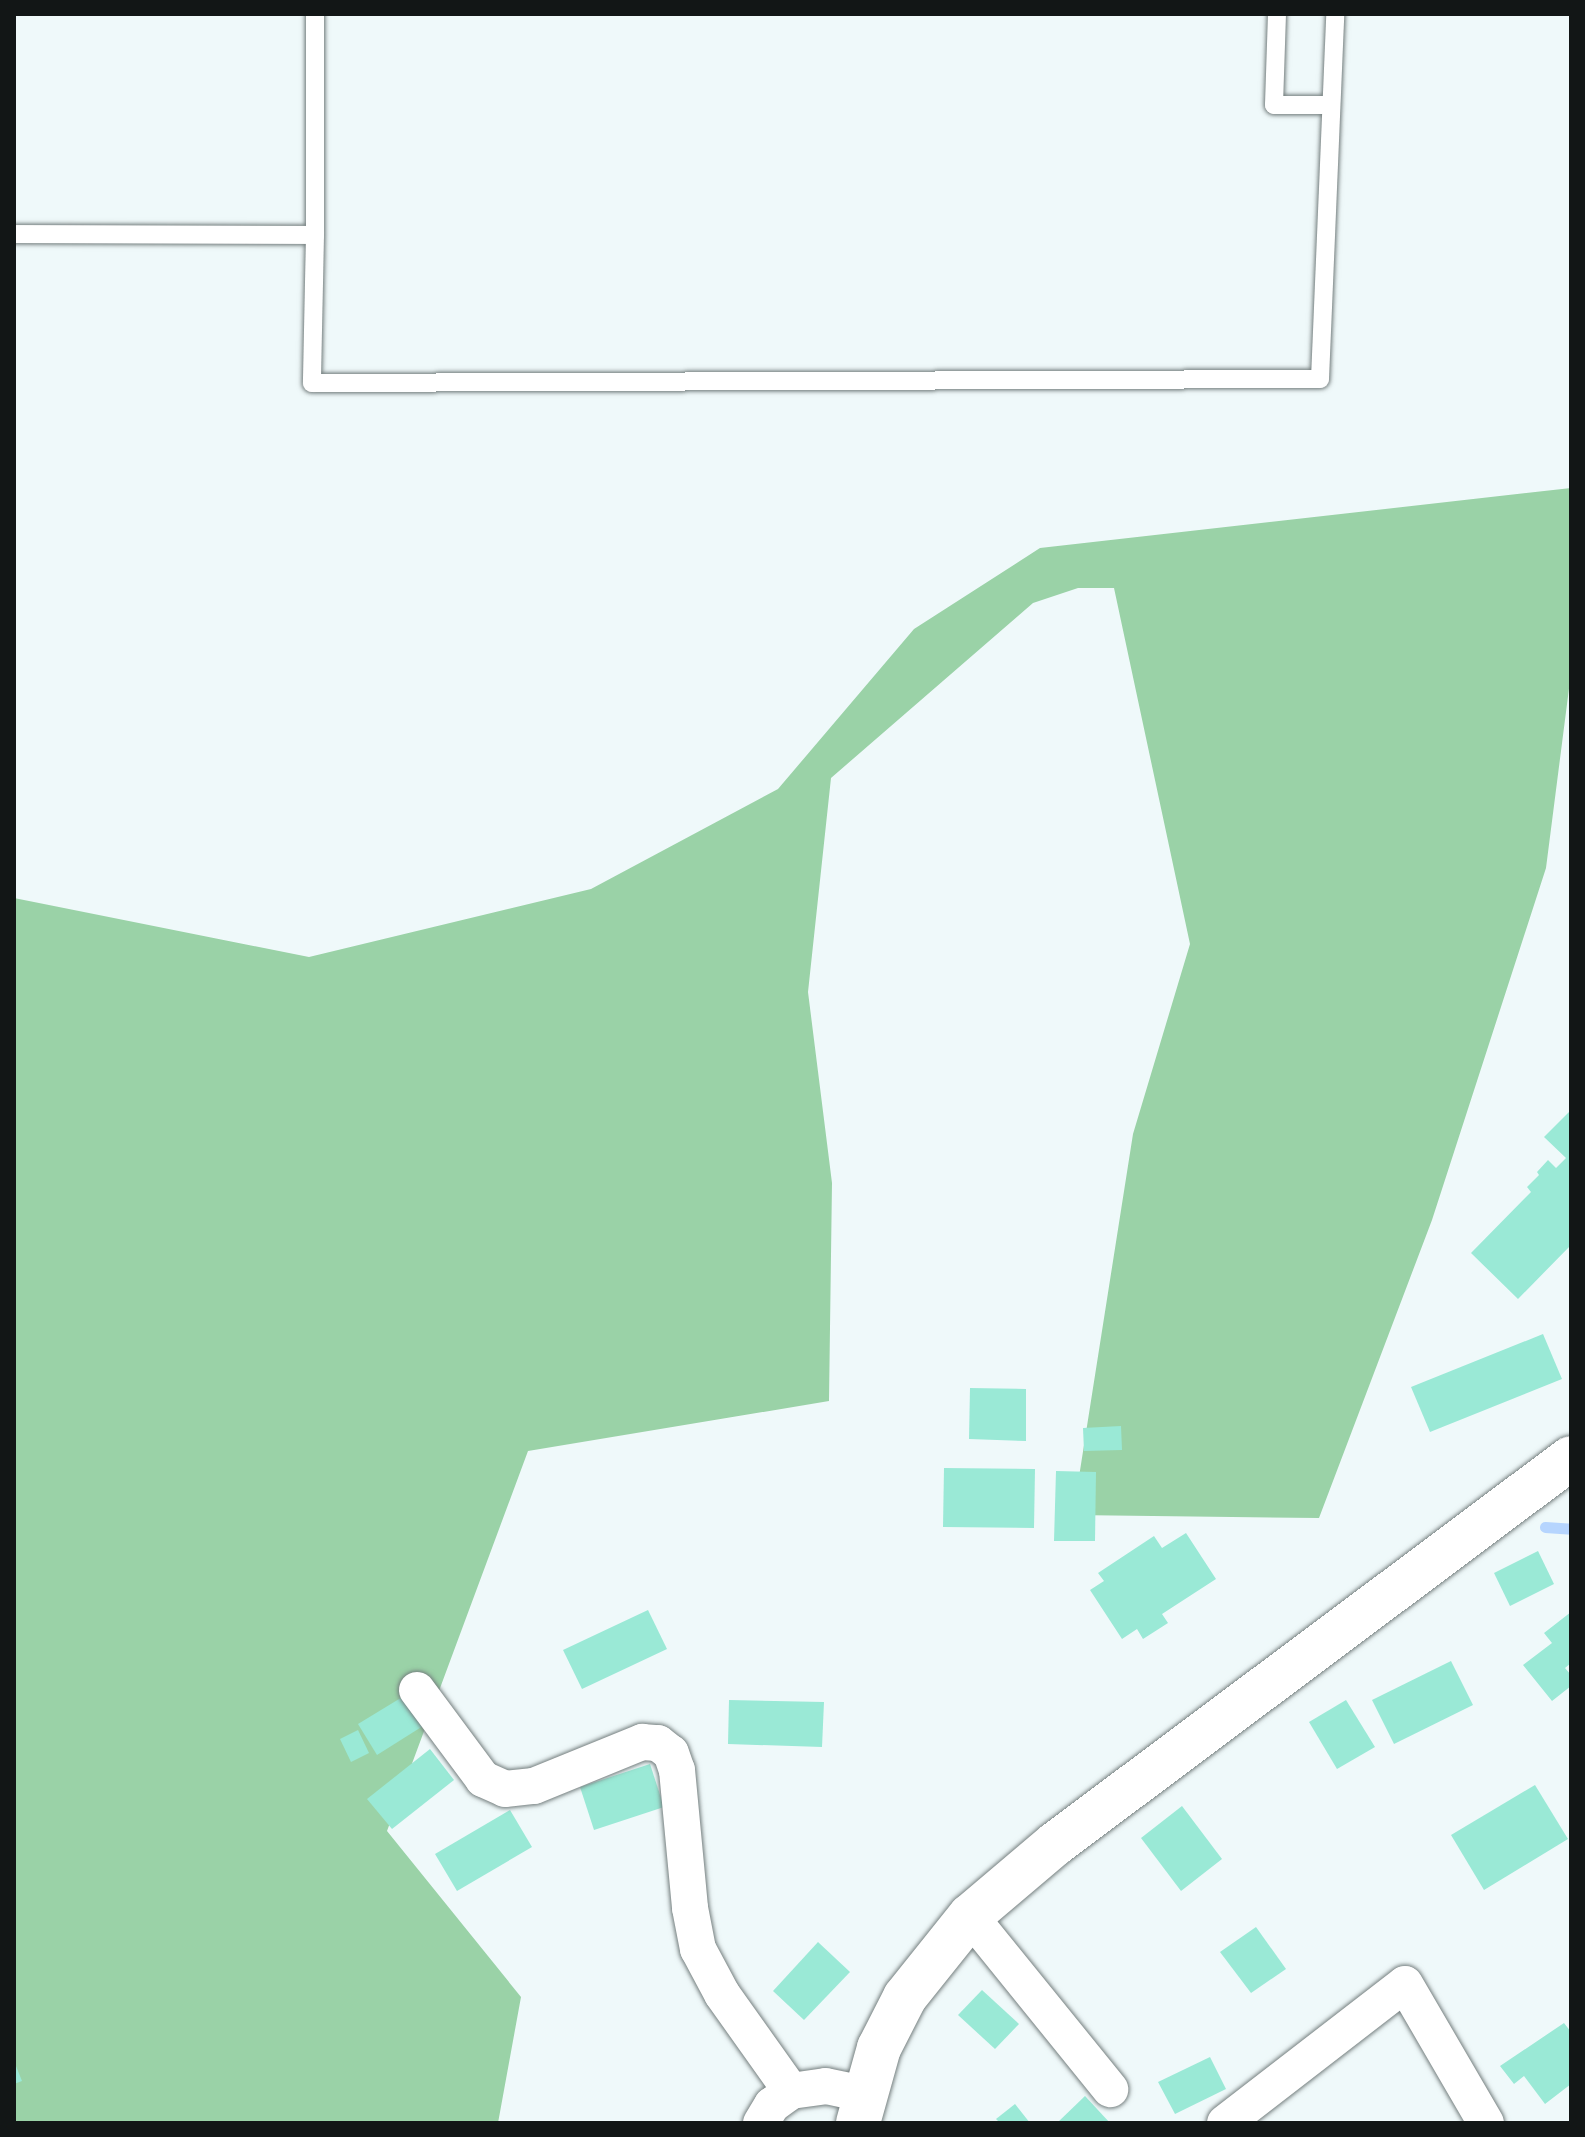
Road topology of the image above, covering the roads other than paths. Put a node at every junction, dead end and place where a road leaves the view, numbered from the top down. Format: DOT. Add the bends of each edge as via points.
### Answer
graph roads {
  1 [pos="315,14"];
  2 [pos="1277,14"];
  3 [pos="1335,14"];
  4 [pos="1330,105"];
  5 [pos="14,234"];
  6 [pos="315,235"];
  7 [pos="1571,1458"];
  8 [pos="417,1690"];
  9 [pos="970,1916"];
  10 [pos="1110,2089"];
  11 [pos="791,2091"];
  12 [pos="860,2108"];
  13 [pos="761,2123"];
  14 [pos="1225,2123"];
  15 [pos="1486,2123"];
  1 -- 6 [label="lane"];
  2 -- 4 [label="lane" via="1274,105"];
  3 -- 4 [label="lane"];
  4 -- 6 [label="lane" via="1320,379 312,383"];
  5 -- 6 [label="lane"];
  7 -- 9 [label="street" via="1055,1844"];
  8 -- 11 [label="street" via="483,1779 505,1789 534,1786 642,1742 658,1743 671,1753 698,1949 722,1994"];
  9 -- 10 [label="street"];
  9 -- 12 [label="street" via="905,1997 879,2048"];
  11 -- 12 [label="street" via="826,2086"];
  11 -- 13 [label="street" via="772,2105"];
  14 -- 15 [label="street" via="1405,1984"];
}
